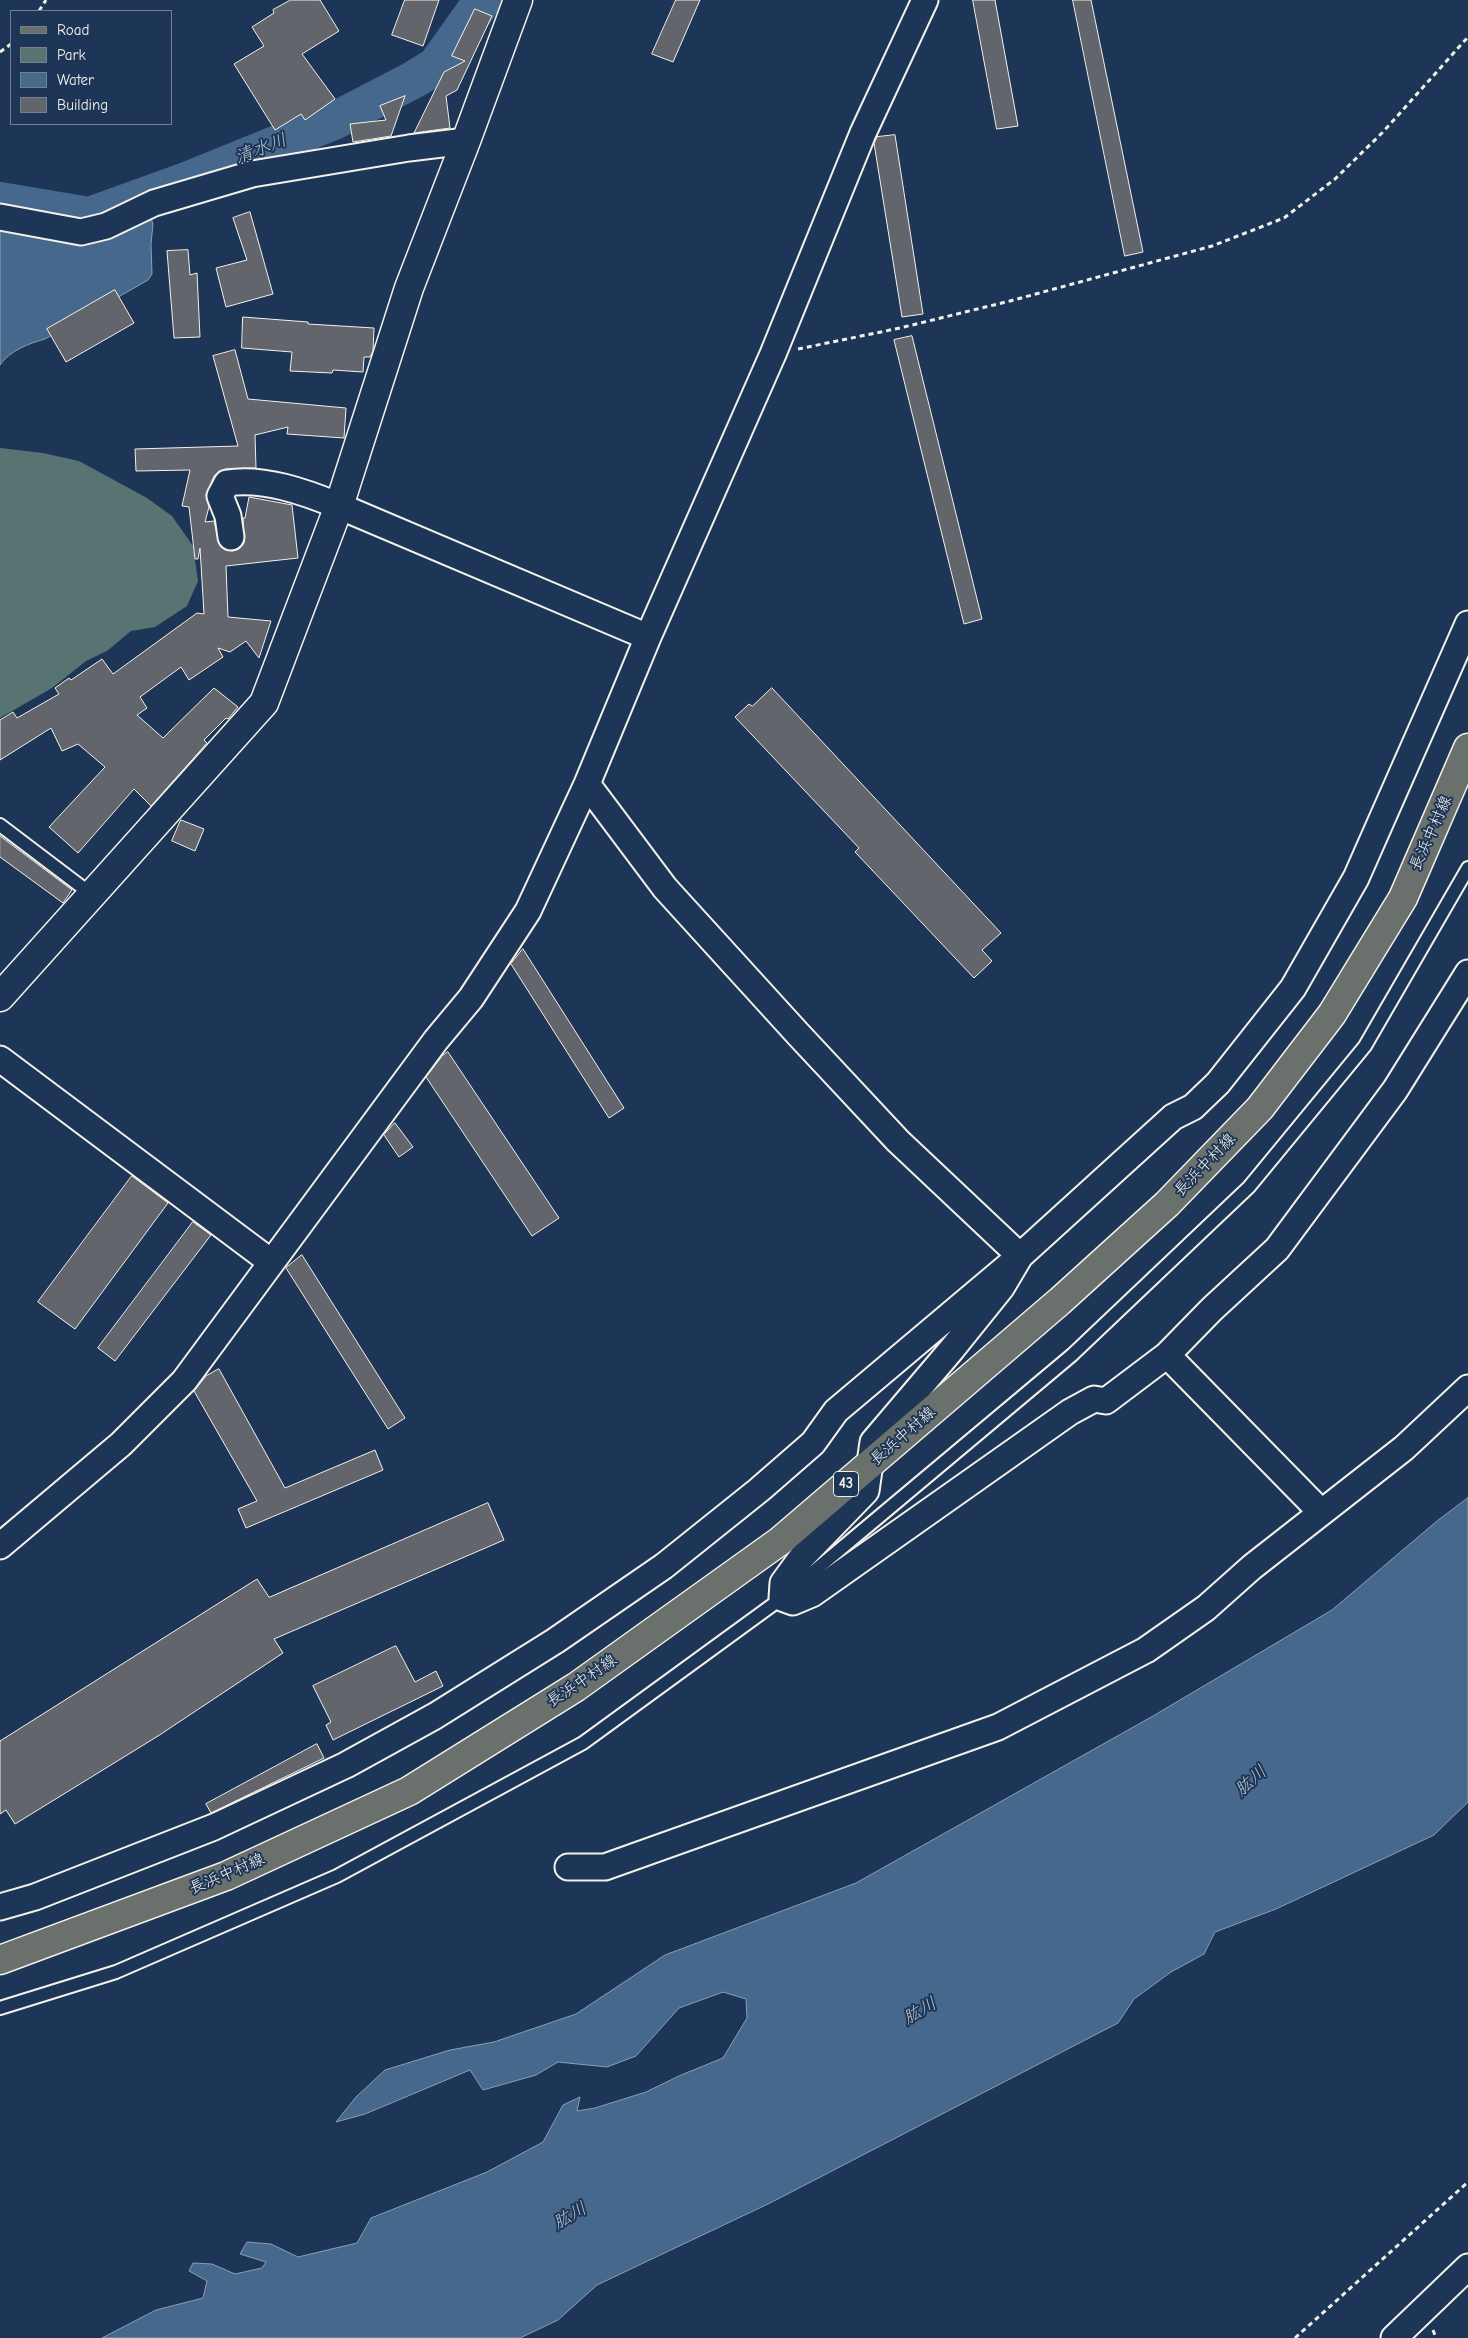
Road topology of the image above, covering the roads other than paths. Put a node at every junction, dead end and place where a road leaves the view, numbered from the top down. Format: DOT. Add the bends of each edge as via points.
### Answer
graph roads {
  1 [pos="518,0"];
  2 [pos="925,0"];
  3 [pos="466,141"];
  4 [pos="0,217"];
  5 [pos="339,506"];
  6 [pos="231,537"];
  7 [pos="1468,624"];
  8 [pos="648,636"];
  9 [pos="1468,748"];
  10 [pos="587,784"];
  11 [pos="0,825"];
  12 [pos="1468,868"];
  13 [pos="91,894"];
  14 [pos="1468,973"];
  15 [pos="0,996"];
  16 [pos="0,1059"];
  17 [pos="1020,1256"];
  18 [pos="271,1262"];
  19 [pos="1167,1355"];
  20 [pos="1468,1388"];
  21 [pos="869,1465"];
  22 [pos="1321,1512"];
  23 [pos="0,1546"];
  24 [pos="782,1598"];
  25 [pos="568,1866"];
  26 [pos="0,1907"];
  27 [pos="0,1960"];
  28 [pos="0,2008"];
  29 [pos="1468,2267"];
  30 [pos="1394,2338"];
  1 -- 3 [label="street"];
  2 -- 8 [label="street" via="863,134 773,354"];
  3 -- 4 [label="street" via="252,174 154,203 106,226 81,232"];
  3 -- 5 [label="street" via="408,288"];
  5 -- 6 [label="street" via="313,495 272,485 243,480 227,483 220,496 228,516"];
  5 -- 8 [label="street"];
  5 -- 13 [label="street" via="264,703"];
  7 -- 17 [label="street" via="1356,878 1293,988 1218,1083 1193,1107 1173,1117"];
  8 -- 10 [label="street"];
  9 -- 21 [label="main road, 長浜中村線 / 43" via="1403,898 1332,1014 1260,1108 1160,1211"];
  10 -- 17 [label="street" via="665,888 898,1141"];
  10 -- 18 [label="street" via="528,911 503,952"];
  11 -- 13 [label="lane"];
  12 -- 24 [label="lane" via="1365,1046 1249,1187 1072,1355"];
  13 -- 15 [label="street"];
  14 -- 19 [label="street" via="1395,1090 1277,1249"];
  16 -- 18 [label="street"];
  17 -- 21 [label="street" via="1000,1288 952,1349 872,1442"];
  17 -- 26 [label="street" via="836,1411 813,1442 759,1490 664,1566 555,1641 435,1716 346,1765 214,1827 35,1897"];
  18 -- 23 [label="street" via="184,1381 121,1444"];
  19 -- 22 [label="street"];
  19 -- 24 [label="street" via="1106,1401 1094,1399 1070,1412 812,1594 793,1602"];
  20 -- 22 [label="street" via="1404,1448"];
  21 -- 24 [label="street" via="866,1491 802,1557 783,1583"];
  21 -- 27 [label="main road, 長浜中村線 / 43" via="780,1541 576,1687 408,1791 226,1876"];
  22 -- 25 [label="street" via="1206,1608 1146,1650 998,1727 605,1866"];
  24 -- 28 [label="lane" via="583,1743 337,1876 116,1972"];
  29 -- 30 [label="street"];
}
